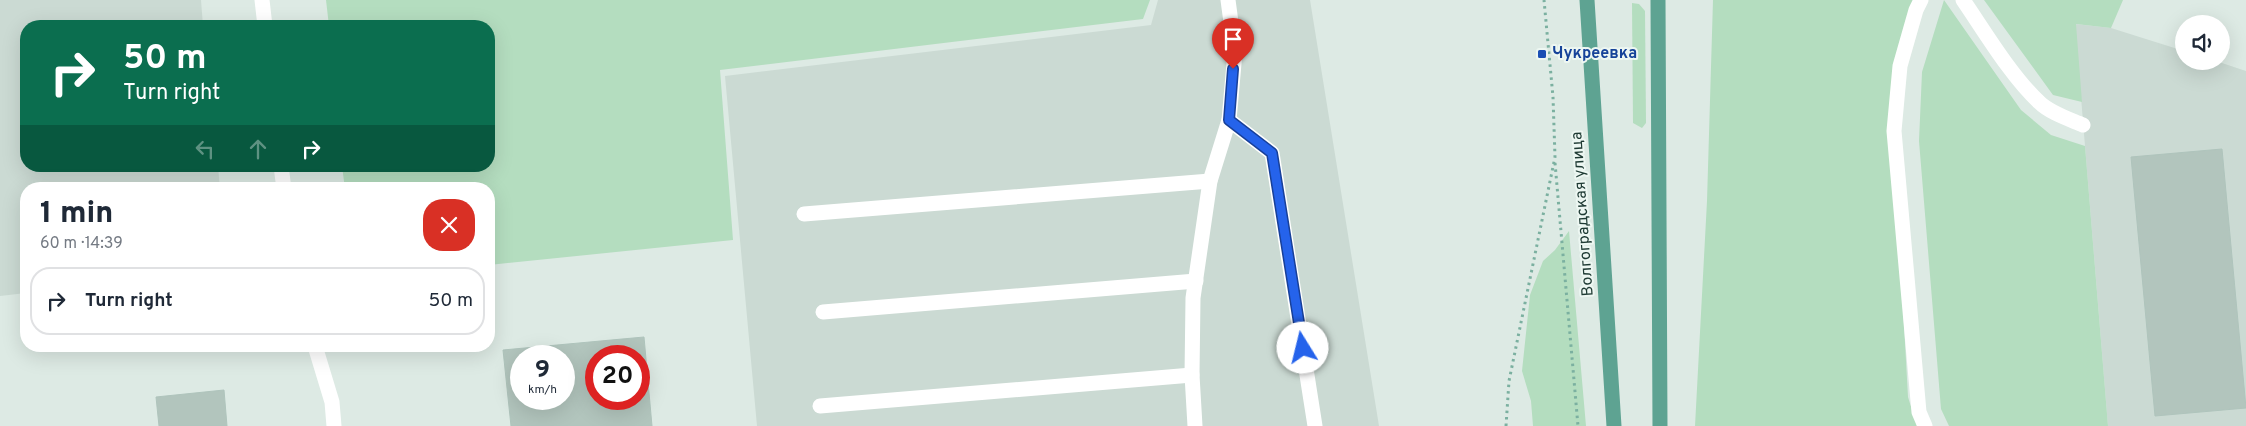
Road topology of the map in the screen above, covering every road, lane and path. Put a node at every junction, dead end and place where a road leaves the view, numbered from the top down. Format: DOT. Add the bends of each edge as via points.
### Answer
graph roads {
  1 [pos="262,0"];
  2 [pos="1228,0"];
  3 [pos="1544,0"];
  4 [pos="1587,0"];
  5 [pos="1658,0"];
  6 [pos="1921,0"];
  7 [pos="1963,0"];
  8 [pos="265,20"];
  9 [pos="1229,120"];
  10 [pos="2083,125"];
  11 [pos="1555,157"];
  12 [pos="1210,181"];
  13 [pos="804,214"];
  14 [pos="1196,281"];
  15 [pos="823,312"];
  16 [pos="317,352"];
  17 [pos="1192,375"];
  18 [pos="820,406"];
  19 [pos="334,426"];
  20 [pos="1195,426"];
  21 [pos="1315,426"];
  22 [pos="1506,426"];
  23 [pos="1578,426"];
  24 [pos="1614,426"];
  25 [pos="1660,426"];
  26 [pos="1925,426"];
  1 -- 8 [label="street"];
  2 -- 9 [label="street" via="1235,52"];
  3 -- 11 [label="path"];
  4 -- 24 [label="main road, Волгоградская улица"];
  5 -- 25 [label="main road"];
  6 -- 26 [label="street" via="1900,66 1894,132 1919,412"];
  7 -- 10 [label="street" via="2039,103"];
  9 -- 12 [label="street"];
  9 -- 21 [label="street" via="1272,153"];
  11 -- 22 [label="path" via="1509,381"];
  11 -- 23 [label="path"];
  12 -- 13 [label="street"];
  12 -- 14 [label="street"];
  14 -- 15 [label="street"];
  14 -- 17 [label="street"];
  16 -- 19 [label="street" via="332,402"];
  17 -- 18 [label="street"];
  17 -- 20 [label="street"];
}
